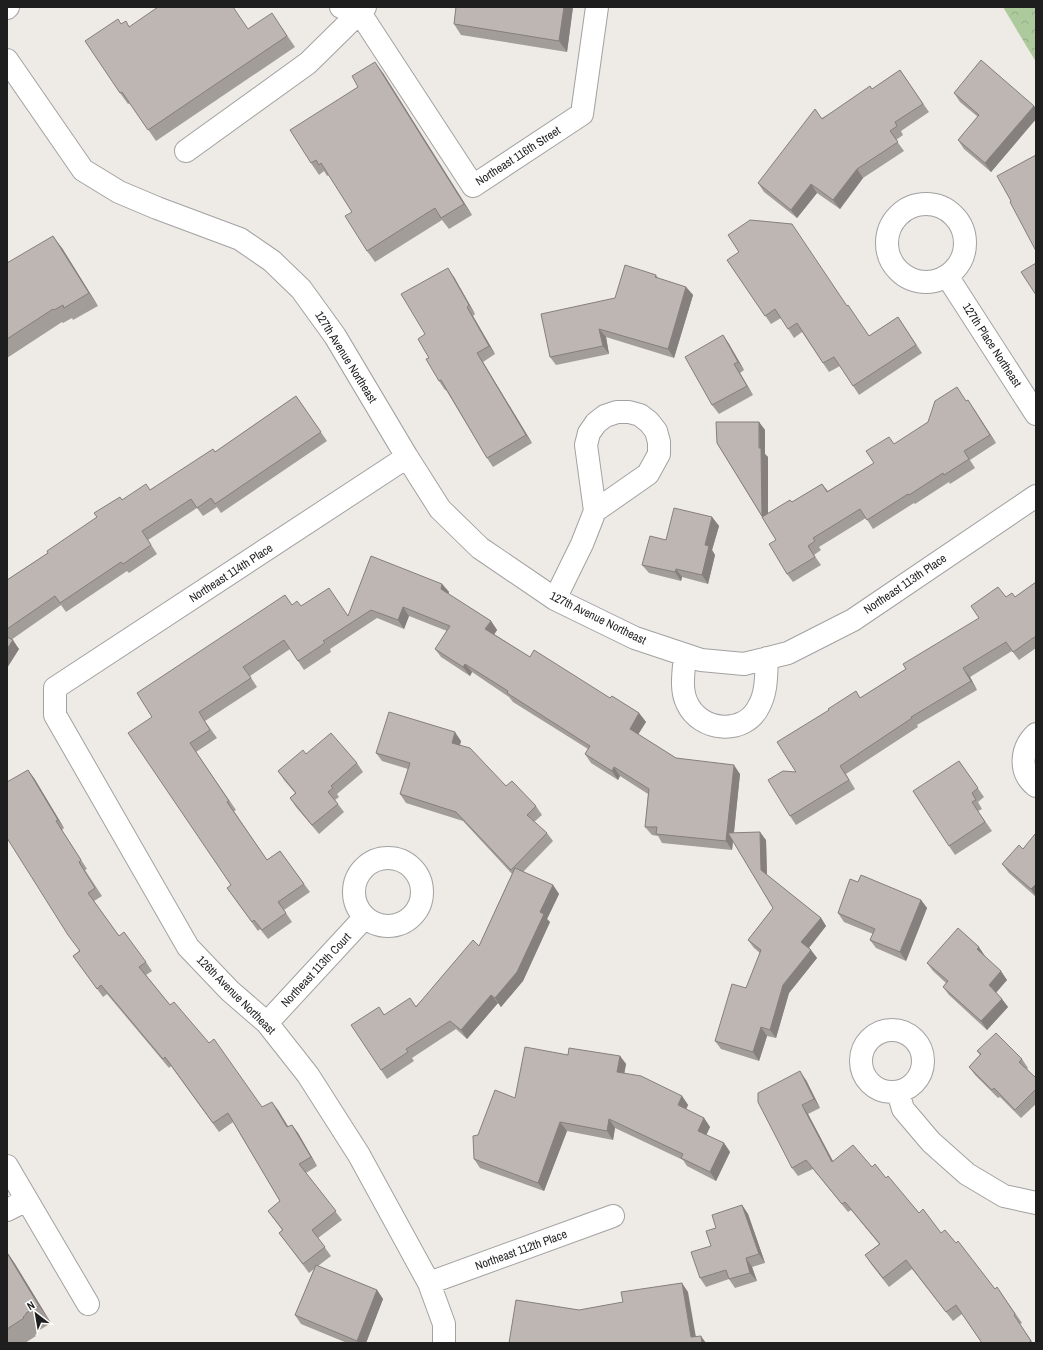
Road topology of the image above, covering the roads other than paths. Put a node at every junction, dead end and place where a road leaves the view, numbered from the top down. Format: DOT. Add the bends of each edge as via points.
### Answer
graph roads {
  1 [pos="597,7"];
  2 [pos="355,9"];
  3 [pos="7,60"];
  4 [pos="186,150"];
  5 [pos="948,276"];
  6 [pos="1036,414"];
  7 [pos="407,457"];
  8 [pos="1036,496"];
  9 [pos="595,512"];
  10 [pos="555,599"];
  11 [pos="693,657"];
  12 [pos="766,658"];
  13 [pos="55,688"];
  14 [pos="1036,734"];
  15 [pos="1036,786"];
  16 [pos="365,917"];
  17 [pos="267,1023"];
  18 [pos="898,1092"];
  19 [pos="7,1166"];
  20 [pos="27,1200"];
  21 [pos="1036,1202"];
  22 [pos="7,1210"];
  23 [pos="613,1216"];
  24 [pos="429,1283"];
  25 [pos="88,1304"];
  26 [pos="444,1343"];
  1 -- 2 [label="street, Northeast 116th Street" via="582,114 473,186"];
  2 -- 4 [label="street" via="308,63"];
  3 -- 7 [label="street, 127th Avenue Northeast" via="83,170 119,192 240,239 272,261 301,289 335,336"];
  5 -- 6 [label="street, 127th Place Northeast"];
  7 -- 10 [label="street, 127th Avenue Northeast" via="440,509 480,548"];
  7 -- 13 [label="street, Northeast 114th Place"];
  8 -- 12 [label="street, Northeast 113th Place" via="852,620 788,652"];
  9 -- 10 [label="street"];
  10 -- 11 [label="street, 127th Avenue Northeast" via="635,638"];
  11 -- 12 [label="street, Northeast 113th Place" via="744,664"];
  11 -- 12 [label="street" via="684,692 687,703 701,720 721,727 742,723 759,708 763,698"];
  13 -- 17 [label="street, 126th Avenue Northeast" via="55,714 188,947 230,991"];
  14 -- 15 [label="street" via="1025,749 1023,761 1026,773"];
  16 -- 17 [label="street, Northeast 113th Court"];
  17 -- 24 [label="street, 126th Avenue Northeast" via="308,1075 359,1155"];
  18 -- 21 [label="street" via="903,1109 931,1142 966,1174 1004,1196"];
  19 -- 20 [label="street"];
  20 -- 22 [label="street"];
  20 -- 25 [label="street"];
  23 -- 24 [label="street, Northeast 112th Place"];
  24 -- 26 [label="street, 126th Avenue Northeast" via="444,1324"];
}
